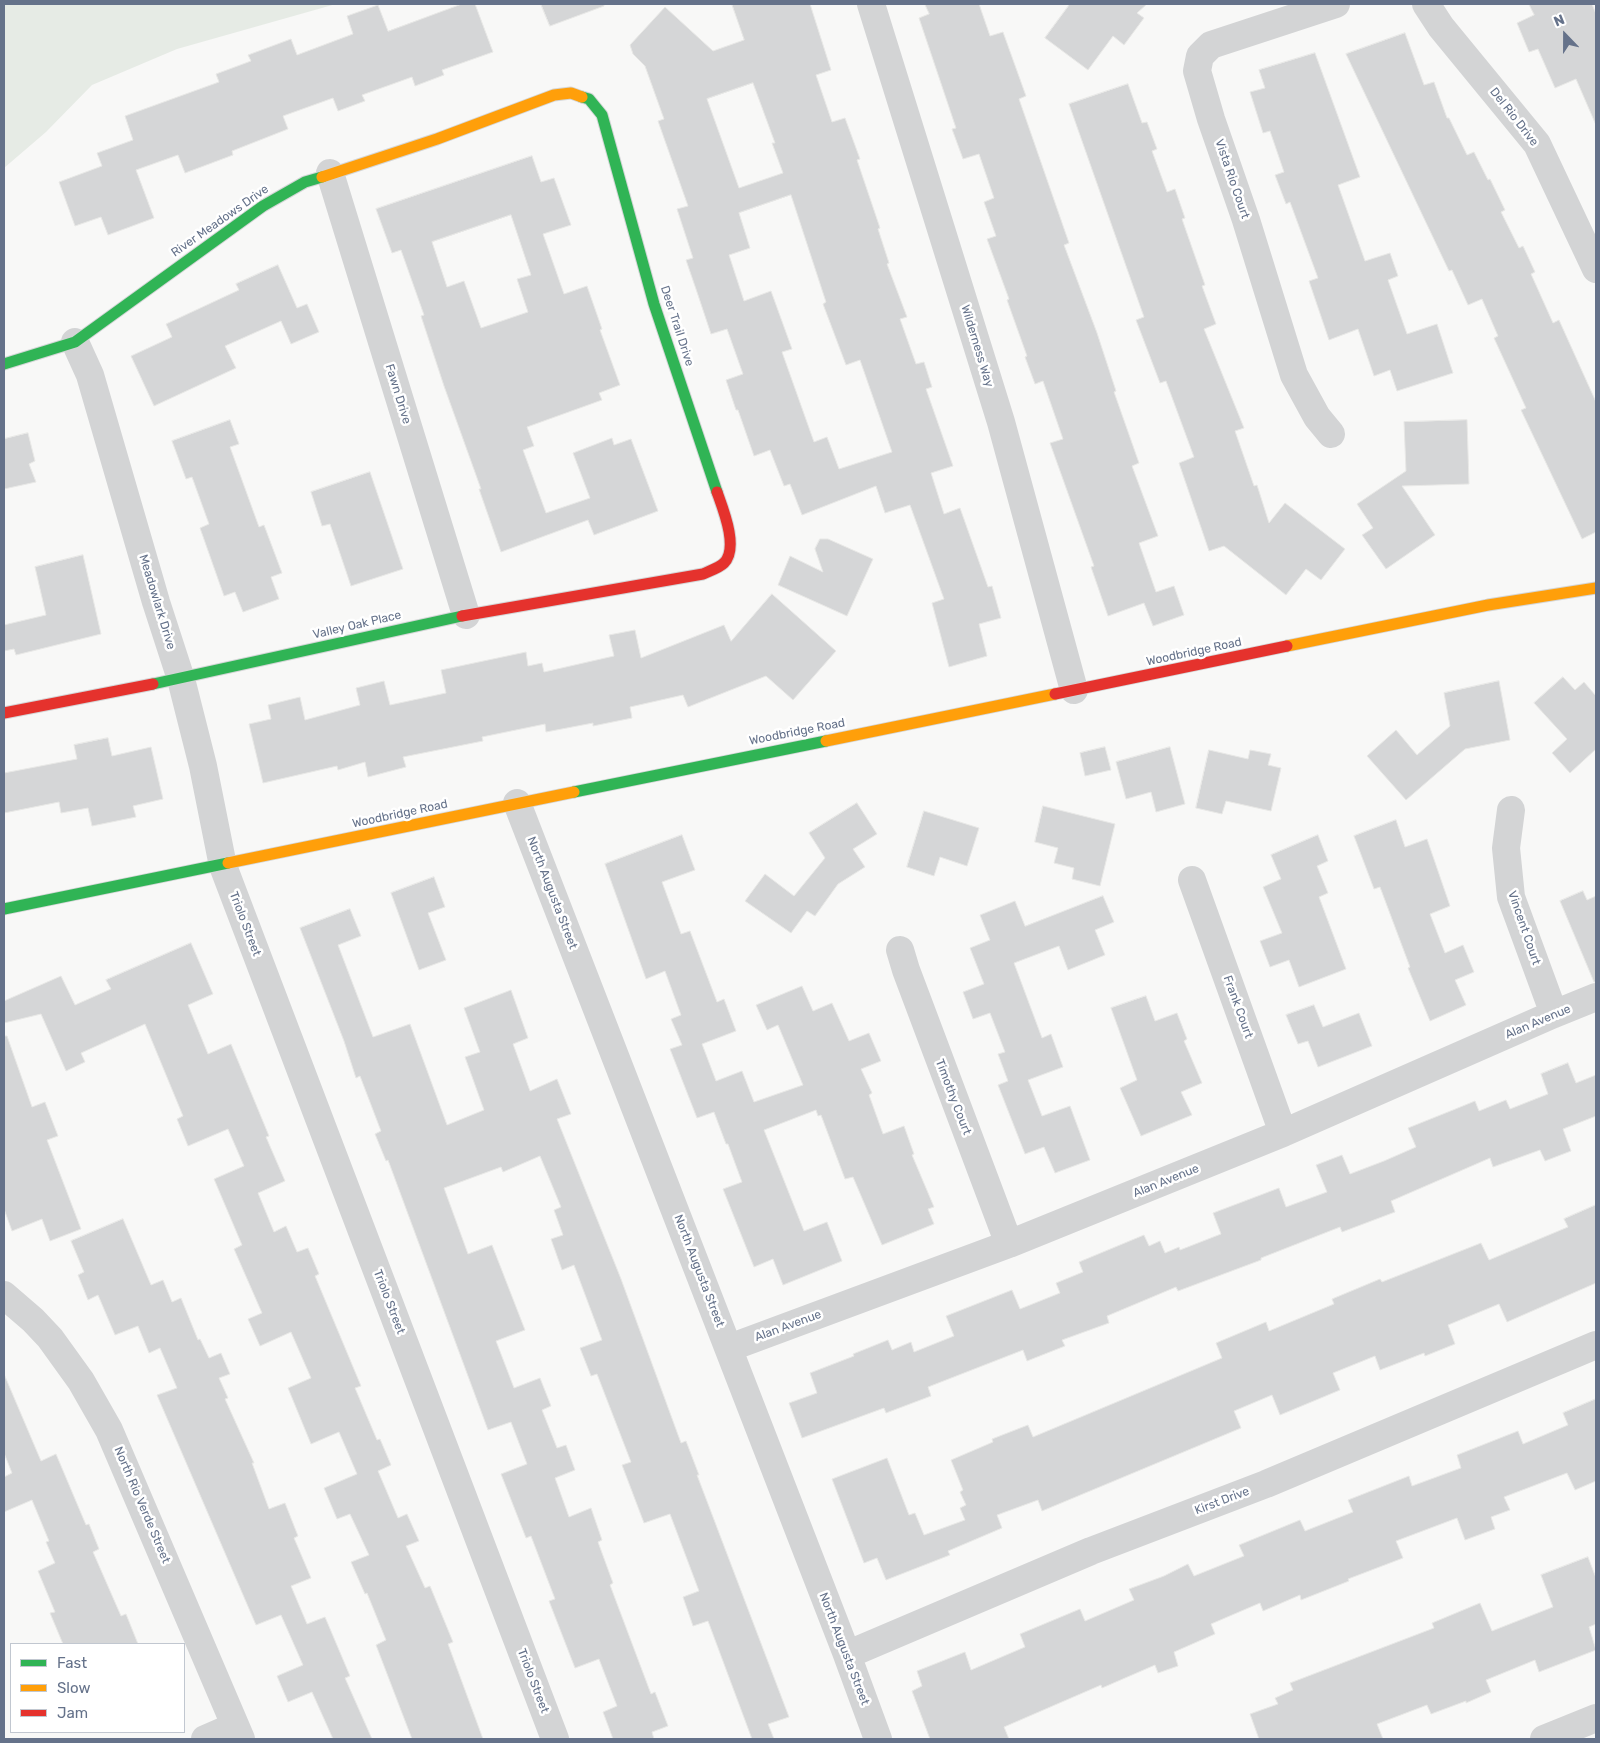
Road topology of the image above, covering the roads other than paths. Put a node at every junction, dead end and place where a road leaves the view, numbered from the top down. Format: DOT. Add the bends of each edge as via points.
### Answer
graph roads {
  1 [pos="870,4"];
  2 [pos="1336,4"];
  3 [pos="1426,4"];
  4 [pos="580,96"];
  5 [pos="330,173"];
  6 [pos="1596,269"];
  7 [pos="75,342"];
  8 [pos="4,364"];
  9 [pos="1331,434"];
  10 [pos="716,568"];
  11 [pos="1596,588"];
  12 [pos="466,615"];
  13 [pos="181,679"];
  14 [pos="1074,690"];
  15 [pos="4,713"];
  16 [pos="517,803"];
  17 [pos="1511,810"];
  18 [pos="222,866"];
  19 [pos="1192,880"];
  20 [pos="4,910"];
  21 [pos="900,950"];
  22 [pos="1596,997"];
  23 [pos="1554,1014"];
  24 [pos="1283,1133"];
  25 [pos="1009,1244"];
  26 [pos="4,1294"];
  27 [pos="1596,1345"];
  28 [pos="729,1348"];
  29 [pos="846,1652"];
  30 [pos="1596,1718"];
  31 [pos="238,1732"];
  32 [pos="205,1739"];
  33 [pos="555,1739"];
  34 [pos="878,1739"];
  35 [pos="1545,1739"];
  1 -- 14 [label="street, Wilderness Way" via="1001,422"];
  2 -- 9 [label="street, Vista Rio Court" via="1211,45 1200,56 1197,71 1294,374 1317,417"];
  3 -- 6 [label="street, Del Rio Drive" via="1536,144"];
  4 -- 5 [label="street, River Meadows Drive" via="571,93 554,95 437,139"];
  4 -- 10 [label="street, Deer Trail Drive" via="589,98 602,115 654,304 728,524 730,550 724,563"];
  5 -- 7 [label="street, River Meadows Drive" via="305,182 263,206"];
  5 -- 12 [label="street, Fawn Drive"];
  7 -- 8 [label="street, River Meadows Drive"];
  7 -- 13 [label="street, Meadowlark Drive" via="90,375"];
  10 -- 12 [label="street, Valley Oak Place" via="703,574"];
  11 -- 14 [label="street, Woodbridge Road" via="1488,605"];
  12 -- 13 [label="street, Valley Oak Place"];
  13 -- 15 [label="street, Valley Oak Place"];
  13 -- 18 [label="street, Meadowlark Drive" via="203,766"];
  14 -- 16 [label="street, Woodbridge Road"];
  16 -- 18 [label="street, Woodbridge Road"];
  16 -- 28 [label="street, North Augusta Street"];
  17 -- 23 [label="street, Vincent Court" via="1506,848 1511,897"];
  18 -- 20 [label="street, Woodbridge Road"];
  18 -- 33 [label="street, Triolo Street"];
  19 -- 24 [label="street, Frank Court"];
  21 -- 25 [label="street, Timothy Court"];
  22 -- 23 [label="street, Alan Avenue"];
  23 -- 24 [label="street, Alan Avenue"];
  24 -- 25 [label="street, Alan Avenue"];
  25 -- 28 [label="street, Alan Avenue"];
  26 -- 31 [label="street, North Rio Verde Street" via="50,1338 81,1381 109,1430"];
  27 -- 29 [label="street, Kirst Drive" via="1266,1484 1091,1551 856,1651"];
  28 -- 29 [label="street, North Augusta Street"];
  29 -- 34 [label="street, North Augusta Street"];
  30 -- 35 [label="street"];
  31 -- 32 [label="street"];
}
